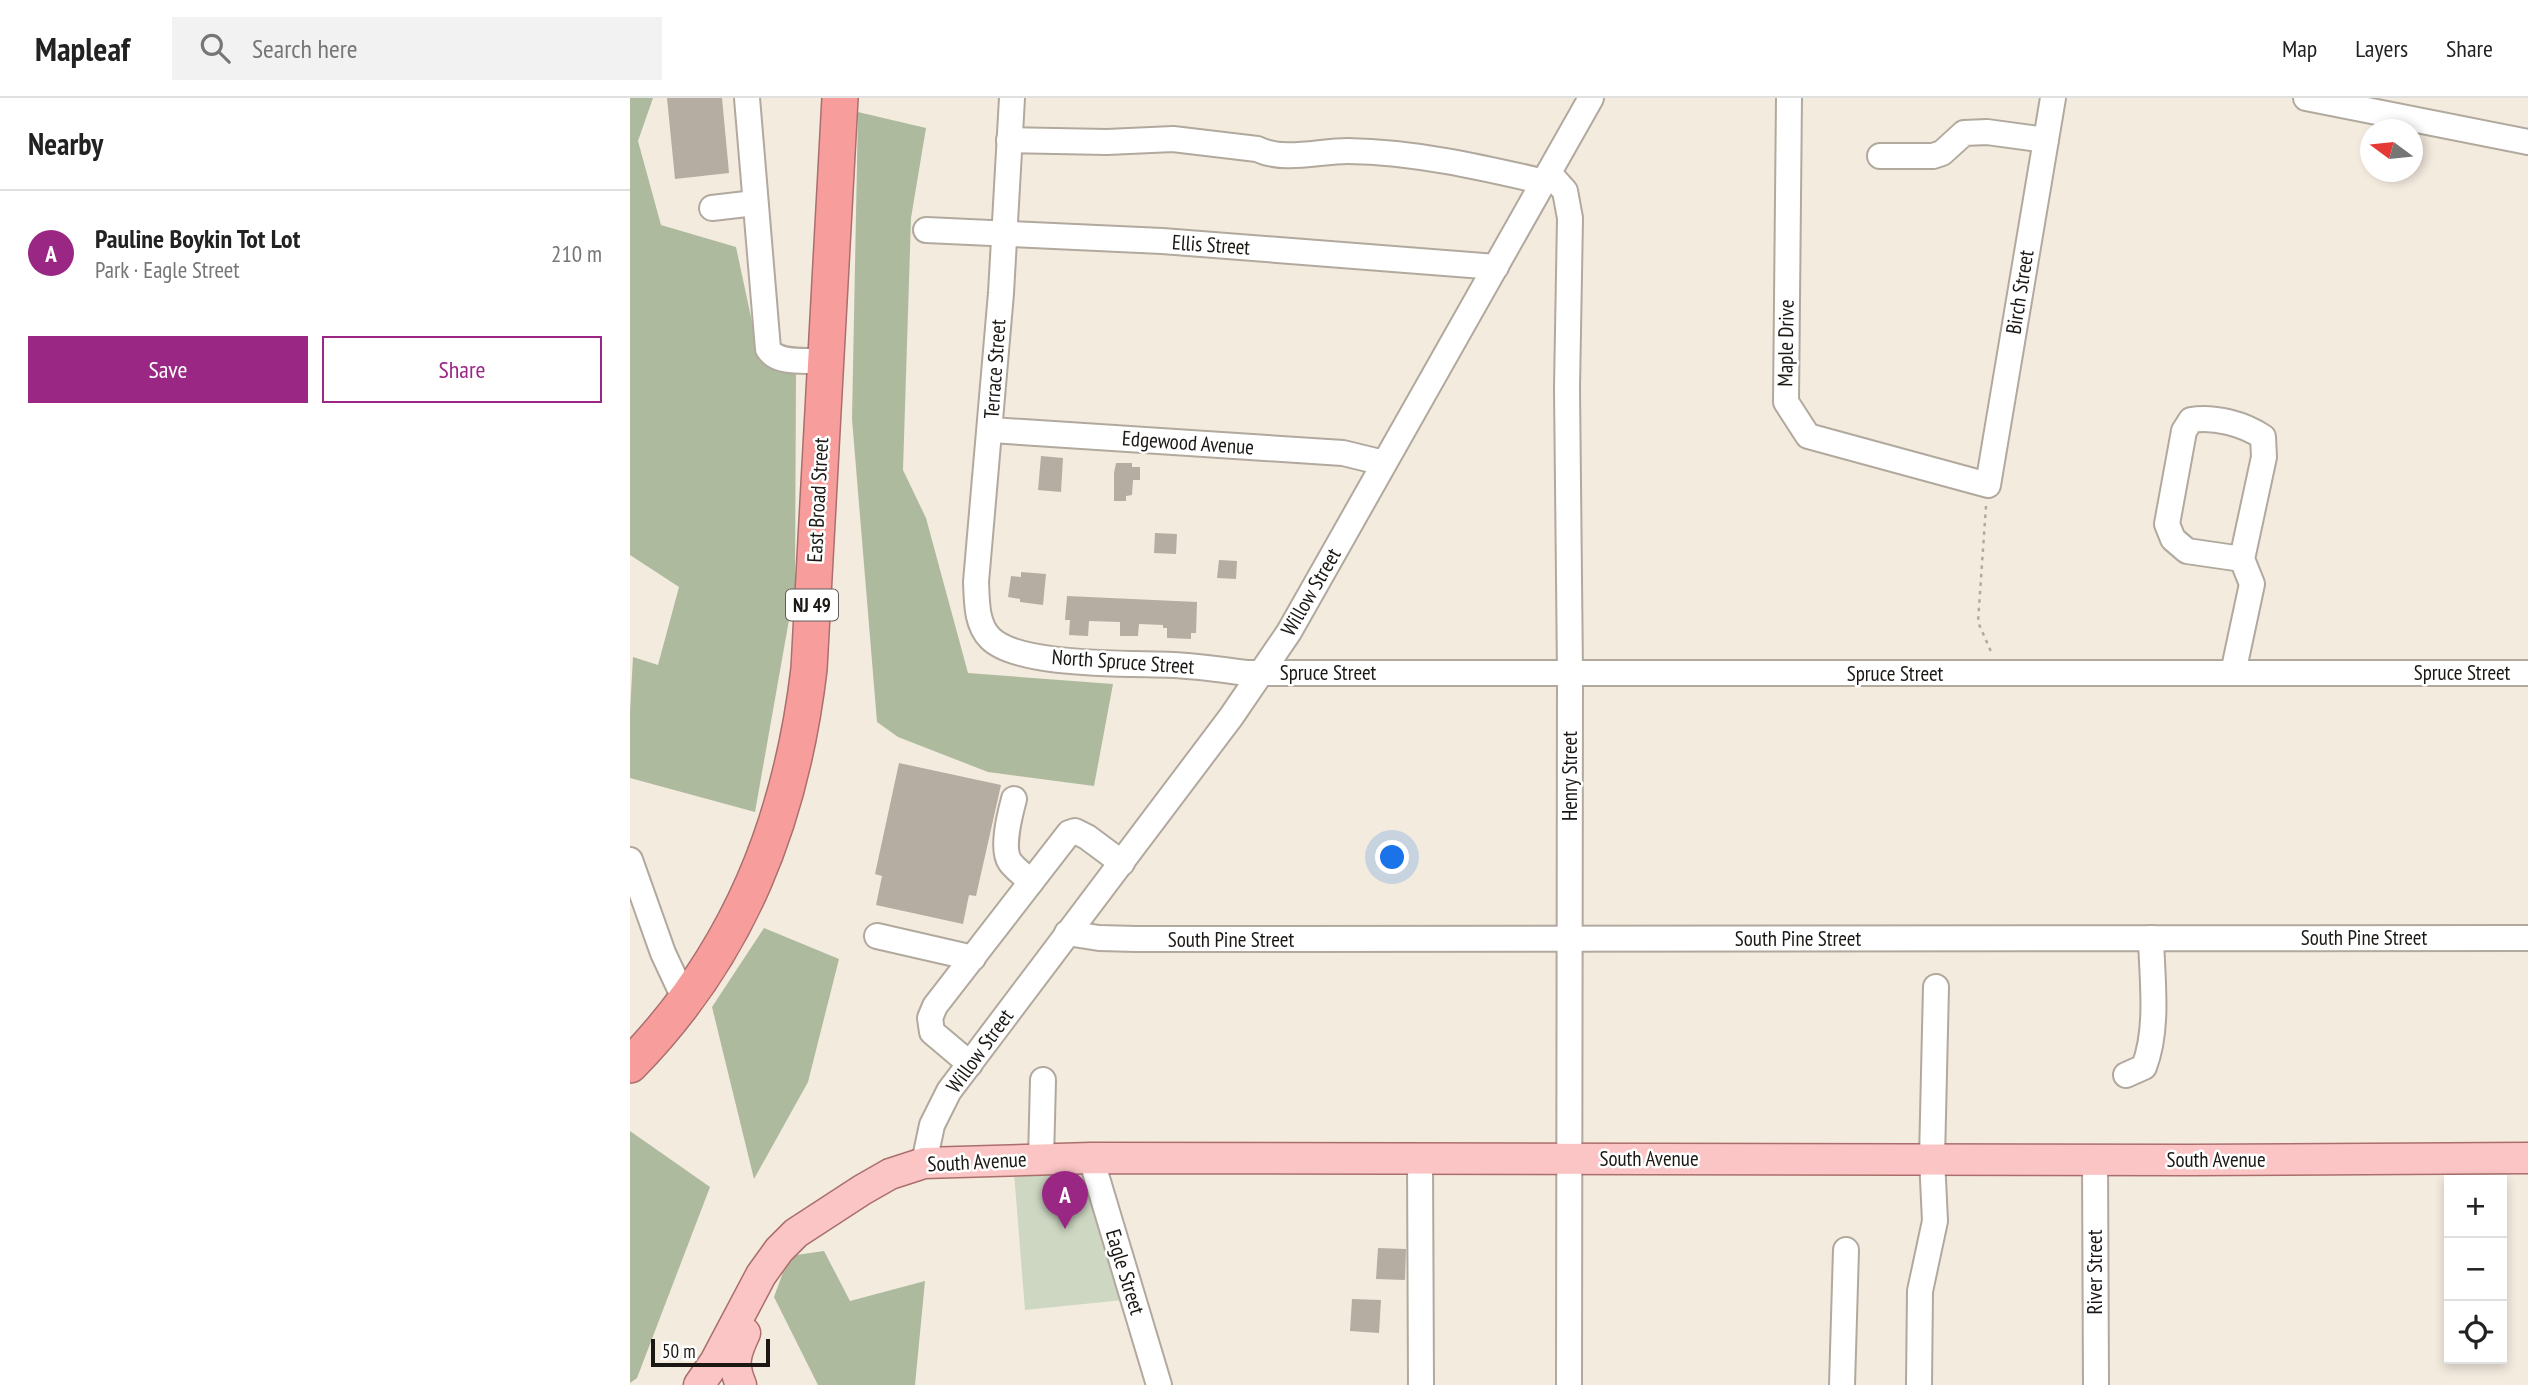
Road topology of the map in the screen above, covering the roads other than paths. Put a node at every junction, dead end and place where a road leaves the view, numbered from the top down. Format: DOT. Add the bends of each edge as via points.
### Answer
graph roads {
  1 [pos="747,98"];
  2 [pos="840,98"];
  3 [pos="1012,98"];
  4 [pos="1591,98"];
  5 [pos="1789,98"];
  6 [pos="2053,98"];
  7 [pos="2306,98"];
  8 [pos="1009,140"];
  9 [pos="2046,140"];
  10 [pos="2528,142"];
  11 [pos="1880,156"];
  12 [pos="1547,178"];
  13 [pos="755,202"];
  14 [pos="712,208"];
  15 [pos="926,230"];
  16 [pos="1004,234"];
  17 [pos="1496,267"];
  18 [pos="825,361"];
  19 [pos="990,430"];
  20 [pos="1384,463"];
  21 [pos="1988,485"];
  22 [pos="2242,559"];
  23 [pos="988,637"];
  24 [pos="1261,673"];
  25 [pos="2233,673"];
  26 [pos="2528,673"];
  27 [pos="1570,674"];
  28 [pos="1014,799"];
  29 [pos="630,860"];
  30 [pos="1122,863"];
  31 [pos="1031,882"];
  32 [pos="1067,933"];
  33 [pos="877,936"];
  34 [pos="2151,938"];
  35 [pos="2528,938"];
  36 [pos="1569,940"];
  37 [pos="973,958"];
  38 [pos="1936,987"];
  39 [pos="685,1000"];
  40 [pos="970,1064"];
  41 [pos="630,1065"];
  42 [pos="2126,1075"];
  43 [pos="1043,1080"];
  44 [pos="1091,1158"];
  45 [pos="1931,1158"];
  46 [pos="2528,1158"];
  47 [pos="1041,1159"];
  48 [pos="1420,1159"];
  49 [pos="1570,1160"];
  50 [pos="2095,1160"];
  51 [pos="924,1163"];
  52 [pos="791,1238"];
  53 [pos="1846,1250"];
  54 [pos="699,1385"];
  55 [pos="741,1385"];
  56 [pos="1159,1385"];
  57 [pos="1421,1385"];
  58 [pos="1569,1385"];
  59 [pos="1842,1385"];
  60 [pos="1919,1385"];
  61 [pos="2096,1385"];
  1 -- 13 [label="street"];
  2 -- 18 [label="highway, East Broad Street / NJ 49"];
  3 -- 8 [label="street, Terrace Street"];
  4 -- 12 [label="street, Willow Street"];
  5 -- 21 [label="street, Maple Drive" via="1786,402 1808,436"];
  6 -- 9 [label="street, Birch Street"];
  7 -- 10 [label="street"];
  8 -- 12 [label="street" via="1173,139 1283,156 1348,151 1441,159"];
  8 -- 16 [label="street, Terrace Street"];
  9 -- 11 [label="street" via="1964,133 1933,156"];
  9 -- 21 [label="street, Birch Street"];
  12 -- 17 [label="street, Willow Street"];
  12 -- 27 [label="street, Henry Street" via="1566,191 1570,218"];
  13 -- 14 [label="street"];
  13 -- 18 [label="street" via="768,349 781,359"];
  15 -- 16 [label="street, Ellis Street"];
  16 -- 17 [label="street, Ellis Street" via="1161,241"];
  16 -- 19 [label="street, Terrace Street"];
  17 -- 20 [label="street, Willow Street"];
  18 -- 39 [label="highway, East Broad Street / NJ 49" via="809,669 792,768 763,864 717,953"];
  19 -- 20 [label="street, Edgewood Avenue" via="1343,453"];
  19 -- 23 [label="street, Terrace Street" via="976,582 979,614"];
  20 -- 24 [label="street, Willow Street"];
  22 -- 22 [label="street" via="2187,551 2173,539 2167,524 2184,431 2191,420 2205,418 2252,429 2263,437 2264,457"];
  22 -- 25 [label="street" via="2252,584"];
  23 -- 24 [label="street, North Spruce Street" via="1011,651 1059,660"];
  24 -- 27 [label="street, Spruce Street"];
  24 -- 30 [label="street, Willow Street"];
  25 -- 26 [label="street, Spruce Street"];
  25 -- 27 [label="street, Spruce Street"];
  27 -- 36 [label="street, Henry Street"];
  28 -- 31 [label="street" via="1007,838 1009,860"];
  29 -- 39 [label="street"];
  30 -- 31 [label="street" via="1075,831"];
  30 -- 32 [label="street, Willow Street"];
  31 -- 37 [label="street"];
  32 -- 36 [label="street, South Pine Street" via="1136,939"];
  32 -- 40 [label="street, Willow Street"];
  33 -- 37 [label="street"];
  34 -- 35 [label="street, South Pine Street"];
  34 -- 36 [label="street, South Pine Street"];
  34 -- 42 [label="street" via="2153,1022 2148,1058 2144,1067"];
  36 -- 49 [label="street, Henry Street"];
  37 -- 40 [label="street" via="930,1018 932,1032"];
  38 -- 45 [label="street"];
  39 -- 41 [label="highway, East Broad Street / NJ 49"];
  40 -- 51 [label="street, Willow Street" via="949,1091 932,1125"];
  43 -- 47 [label="street"];
  44 -- 47 [label="main road, South Avenue"];
  44 -- 48 [label="main road, South Avenue"];
  44 -- 56 [label="street, Eagle Street"];
  45 -- 49 [label="main road, South Avenue"];
  45 -- 50 [label="main road, South Avenue"];
  45 -- 60 [label="street" via="1935,1221 1920,1291"];
  46 -- 50 [label="main road, South Avenue"];
  47 -- 51 [label="main road, South Avenue"];
  48 -- 49 [label="main road, South Avenue"];
  48 -- 57 [label="street"];
  49 -- 58 [label="street, Henry Street"];
  50 -- 61 [label="street, River Street"];
  51 -- 52 [label="main road, South Avenue" via="890,1174"];
  52 -- 54 [label="main road" via="761,1275"];
  52 -- 55 [label="main road" via="738,1348 734,1369"];
  53 -- 59 [label="street"];
}
